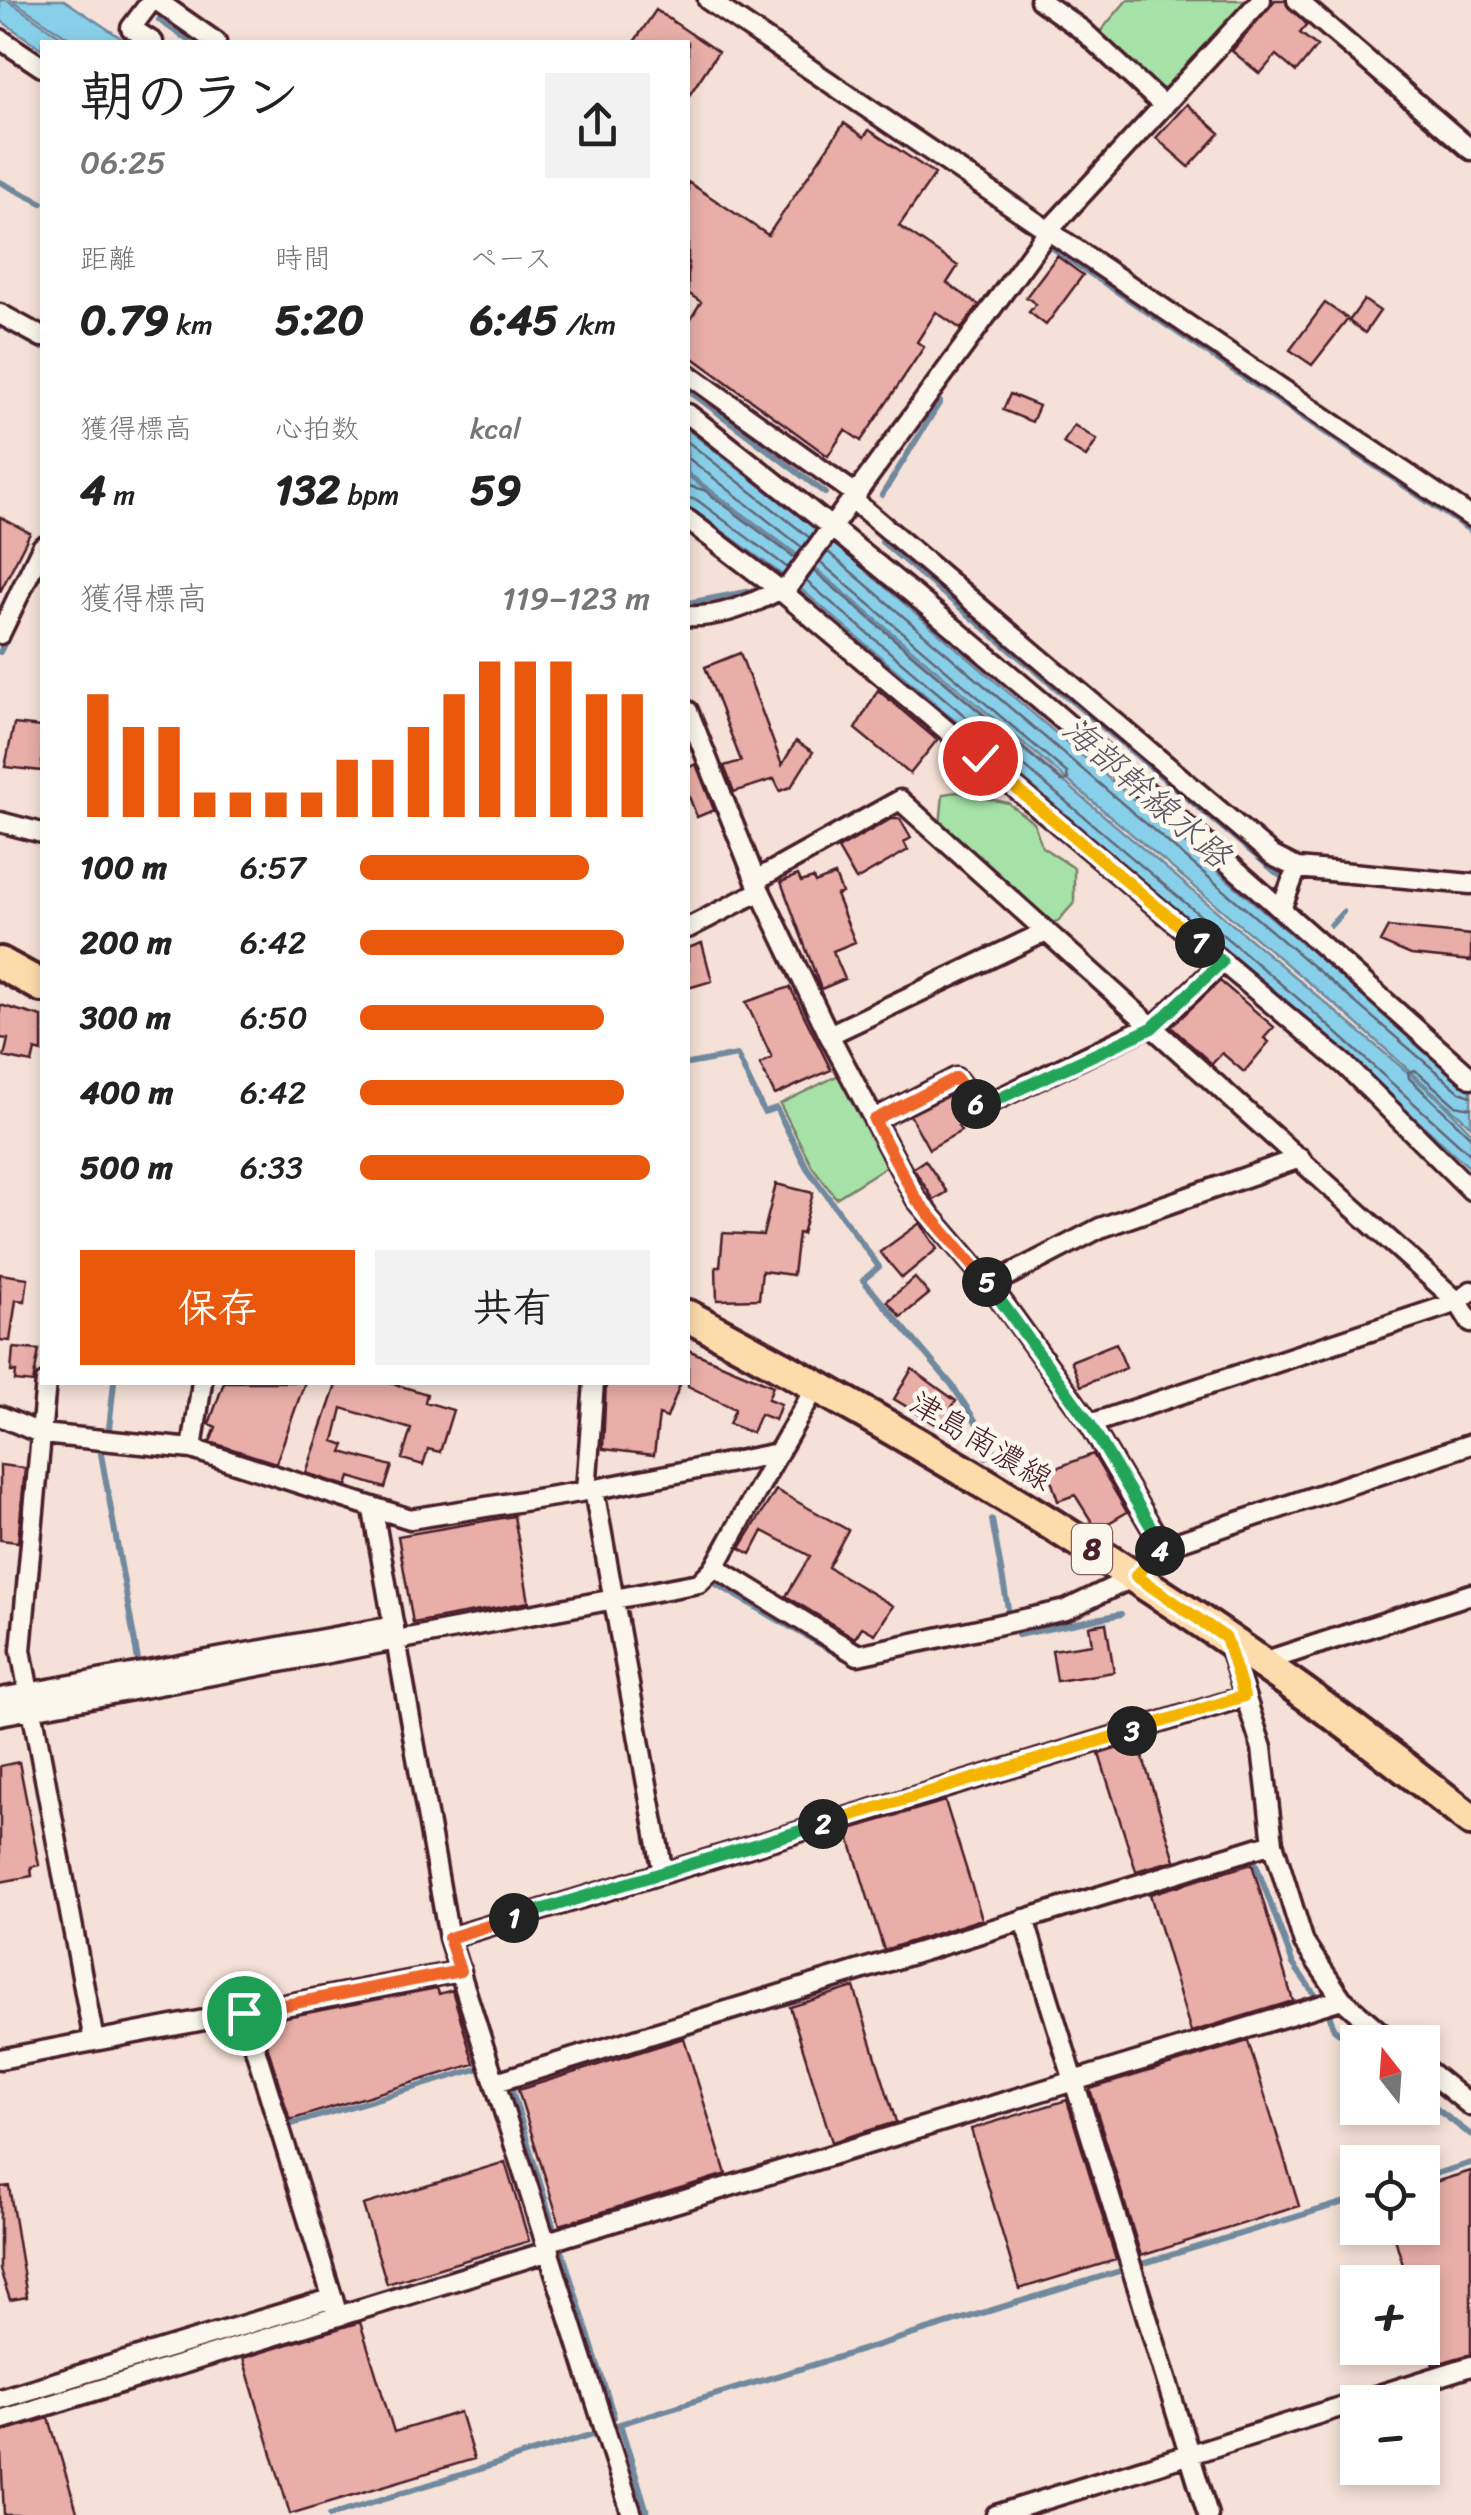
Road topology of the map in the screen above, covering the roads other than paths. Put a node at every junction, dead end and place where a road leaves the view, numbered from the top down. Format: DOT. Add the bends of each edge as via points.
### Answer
graph roads {
  1 [pos="154,0"];
  2 [pos="708,0"];
  3 [pos="1040,0"];
  4 [pos="1261,0"];
  5 [pos="1297,0"];
  6 [pos="0,39"];
  7 [pos="149,40"];
  8 [pos="213,40"];
  9 [pos="40,66"];
  10 [pos="1164,106"];
  11 [pos="1471,150"];
  12 [pos="1048,230"];
  13 [pos="0,314"];
  14 [pos="40,336"];
  15 [pos="690,375"];
  16 [pos="690,416"];
  17 [pos="855,498"];
  18 [pos="1471,518"];
  19 [pos="690,521"];
  20 [pos="831,532"];
  21 [pos="40,550"];
  22 [pos="785,587"];
  23 [pos="690,616"];
  24 [pos="0,634"];
  25 [pos="690,716"];
  26 [pos="0,822"];
  27 [pos="40,832"];
  28 [pos="1297,868"];
  29 [pos="1471,884"];
  30 [pos="758,886"];
  31 [pos="1281,909"];
  32 [pos="690,927"];
  33 [pos="1045,932"];
  34 [pos="1222,962"];
  35 [pos="0,964"];
  36 [pos="40,985"];
  37 [pos="1151,1027"];
  38 [pos="829,1035"];
  39 [pos="1471,1078"];
  40 [pos="874,1120"];
  41 [pos="1300,1158"];
  42 [pos="1471,1190"];
  43 [pos="990,1286"];
  44 [pos="1464,1297"];
  45 [pos="690,1317"];
  46 [pos="1471,1323"];
  47 [pos="46,1385"];
  48 [pos="202,1385"];
  49 [pos="594,1385"];
  50 [pos="817,1385"];
  51 [pos="0,1416"];
  52 [pos="1090,1424"];
  53 [pos="42,1434"];
  54 [pos="1471,1444"];
  55 [pos="192,1449"];
  56 [pos="778,1453"];
  57 [pos="590,1490"];
  58 [pos="373,1510"];
  59 [pos="1163,1547"];
  60 [pos="715,1567"];
  61 [pos="1136,1576"];
  62 [pos="1471,1594"];
  63 [pos="614,1600"];
  64 [pos="395,1632"];
  65 [pos="1226,1638"];
  66 [pos="1263,1662"];
  67 [pos="1244,1696"];
  68 [pos="0,1698"];
  69 [pos="29,1701"];
  70 [pos="0,1715"];
  71 [pos="1471,1820"];
  72 [pos="1273,1843"];
  73 [pos="663,1873"];
  74 [pos="1024,1919"];
  75 [pos="449,1938"];
  76 [pos="460,1971"];
  77 [pos="1342,1999"];
  78 [pos="244,2013"];
  79 [pos="1372,2025"];
  80 [pos="94,2042"];
  81 [pos="0,2060"];
  82 [pos="1074,2081"];
  83 [pos="1440,2081"];
  84 [pos="496,2082"];
  85 [pos="1471,2106"];
  86 [pos="548,2247"];
  87 [pos="336,2307"];
  88 [pos="1471,2366"];
  89 [pos="0,2399"];
  90 [pos="0,2420"];
  91 [pos="1190,2456"];
  92 [pos="632,2515"];
  93 [pos="996,2515"];
  94 [pos="1208,2515"];
  1 -- 7 [label="street" via="131,28"];
  1 -- 8 [label="street"];
  2 -- 12 [label="street"];
  3 -- 10 [label="street"];
  4 -- 10 [label="street"];
  5 -- 11 [label="street"];
  6 -- 9 [label="street"];
  10 -- 12 [label="street"];
  12 -- 17 [label="street"];
  12 -- 18 [label="street"];
  13 -- 14 [label="street"];
  15 -- 17 [label="street"];
  16 -- 20 [label="street"];
  17 -- 20 [label="street"];
  17 -- 28 [label="street" via="1272,856"];
  19 -- 22 [label="street"];
  20 -- 22 [label="street"];
  20 -- 31 [label="street"];
  21 -- 24 [label="street"];
  22 -- 23 [label="street"];
  22 -- 34 [label="street"];
  25 -- 30 [label="street"];
  26 -- 27 [label="street"];
  28 -- 29 [label="street"];
  28 -- 31 [label="street"];
  30 -- 32 [label="street"];
  30 -- 33 [label="street" via="900,800"];
  30 -- 38 [label="street"];
  31 -- 39 [label="street"];
  33 -- 37 [label="street"];
  33 -- 38 [label="street"];
  34 -- 37 [label="street"];
  34 -- 42 [label="street" via="1344,1064"];
  35 -- 36 [label="main road"];
  37 -- 40 [label="street" via="979,1108 956,1078"];
  37 -- 41 [label="street"];
  38 -- 40 [label="street"];
  40 -- 43 [label="street" via="916,1199"];
  41 -- 43 [label="street" via="1100,1228"];
  41 -- 44 [label="street"];
  43 -- 52 [label="street"];
  44 -- 46 [label="street"];
  44 -- 52 [label="street"];
  45 -- 50 [label="main road, 津島南濃線 / 8"];
  47 -- 53 [label="street"];
  48 -- 55 [label="street"];
  49 -- 57 [label="street"];
  50 -- 56 [label="street"];
  50 -- 61 [label="main road, 津島南濃線 / 8"];
  51 -- 53 [label="street"];
  52 -- 59 [label="street"];
  53 -- 55 [label="street"];
  53 -- 69 [label="street" via="20,1650"];
  54 -- 59 [label="street"];
  55 -- 58 [label="street"];
  56 -- 57 [label="street"];
  56 -- 60 [label="street"];
  57 -- 58 [label="street" via="410,1518"];
  57 -- 63 [label="street"];
  58 -- 64 [label="street"];
  59 -- 61 [label="street"];
  60 -- 61 [label="street" via="858,1655 1066,1610"];
  60 -- 63 [label="street" via="699,1582"];
  61 -- 65 [label="main road, 津島南濃線 / 8"];
  62 -- 66 [label="street"];
  63 -- 64 [label="street"];
  63 -- 73 [label="street"];
  64 -- 69 [label="street"];
  64 -- 75 [label="street"];
  65 -- 66 [label="main road, 津島南濃線 / 8"];
  65 -- 67 [label="street"];
  66 -- 71 [label="main road, 津島南濃線 / 8"];
  67 -- 72 [label="street" via="1262,1748"];
  67 -- 73 [label="street"];
  68 -- 69 [label="street"];
  69 -- 70 [label="street"];
  69 -- 80 [label="street"];
  72 -- 74 [label="street"];
  72 -- 77 [label="street" via="1304,1943"];
  73 -- 75 [label="street"];
  74 -- 82 [label="street"];
  74 -- 84 [label="street"];
  75 -- 76 [label="street"];
  76 -- 78 [label="street"];
  76 -- 84 [label="street"];
  77 -- 79 [label="street"];
  77 -- 82 [label="street"];
  78 -- 80 [label="street"];
  78 -- 87 [label="street"];
  80 -- 81 [label="street"];
  82 -- 86 [label="street"];
  82 -- 91 [label="street"];
  83 -- 85 [label="street"];
  84 -- 86 [label="street"];
  86 -- 87 [label="street"];
  86 -- 92 [label="street"];
  87 -- 89 [label="street"];
  87 -- 90 [label="street"];
  88 -- 91 [label="street"];
  91 -- 93 [label="street"];
  91 -- 94 [label="street"];
}
